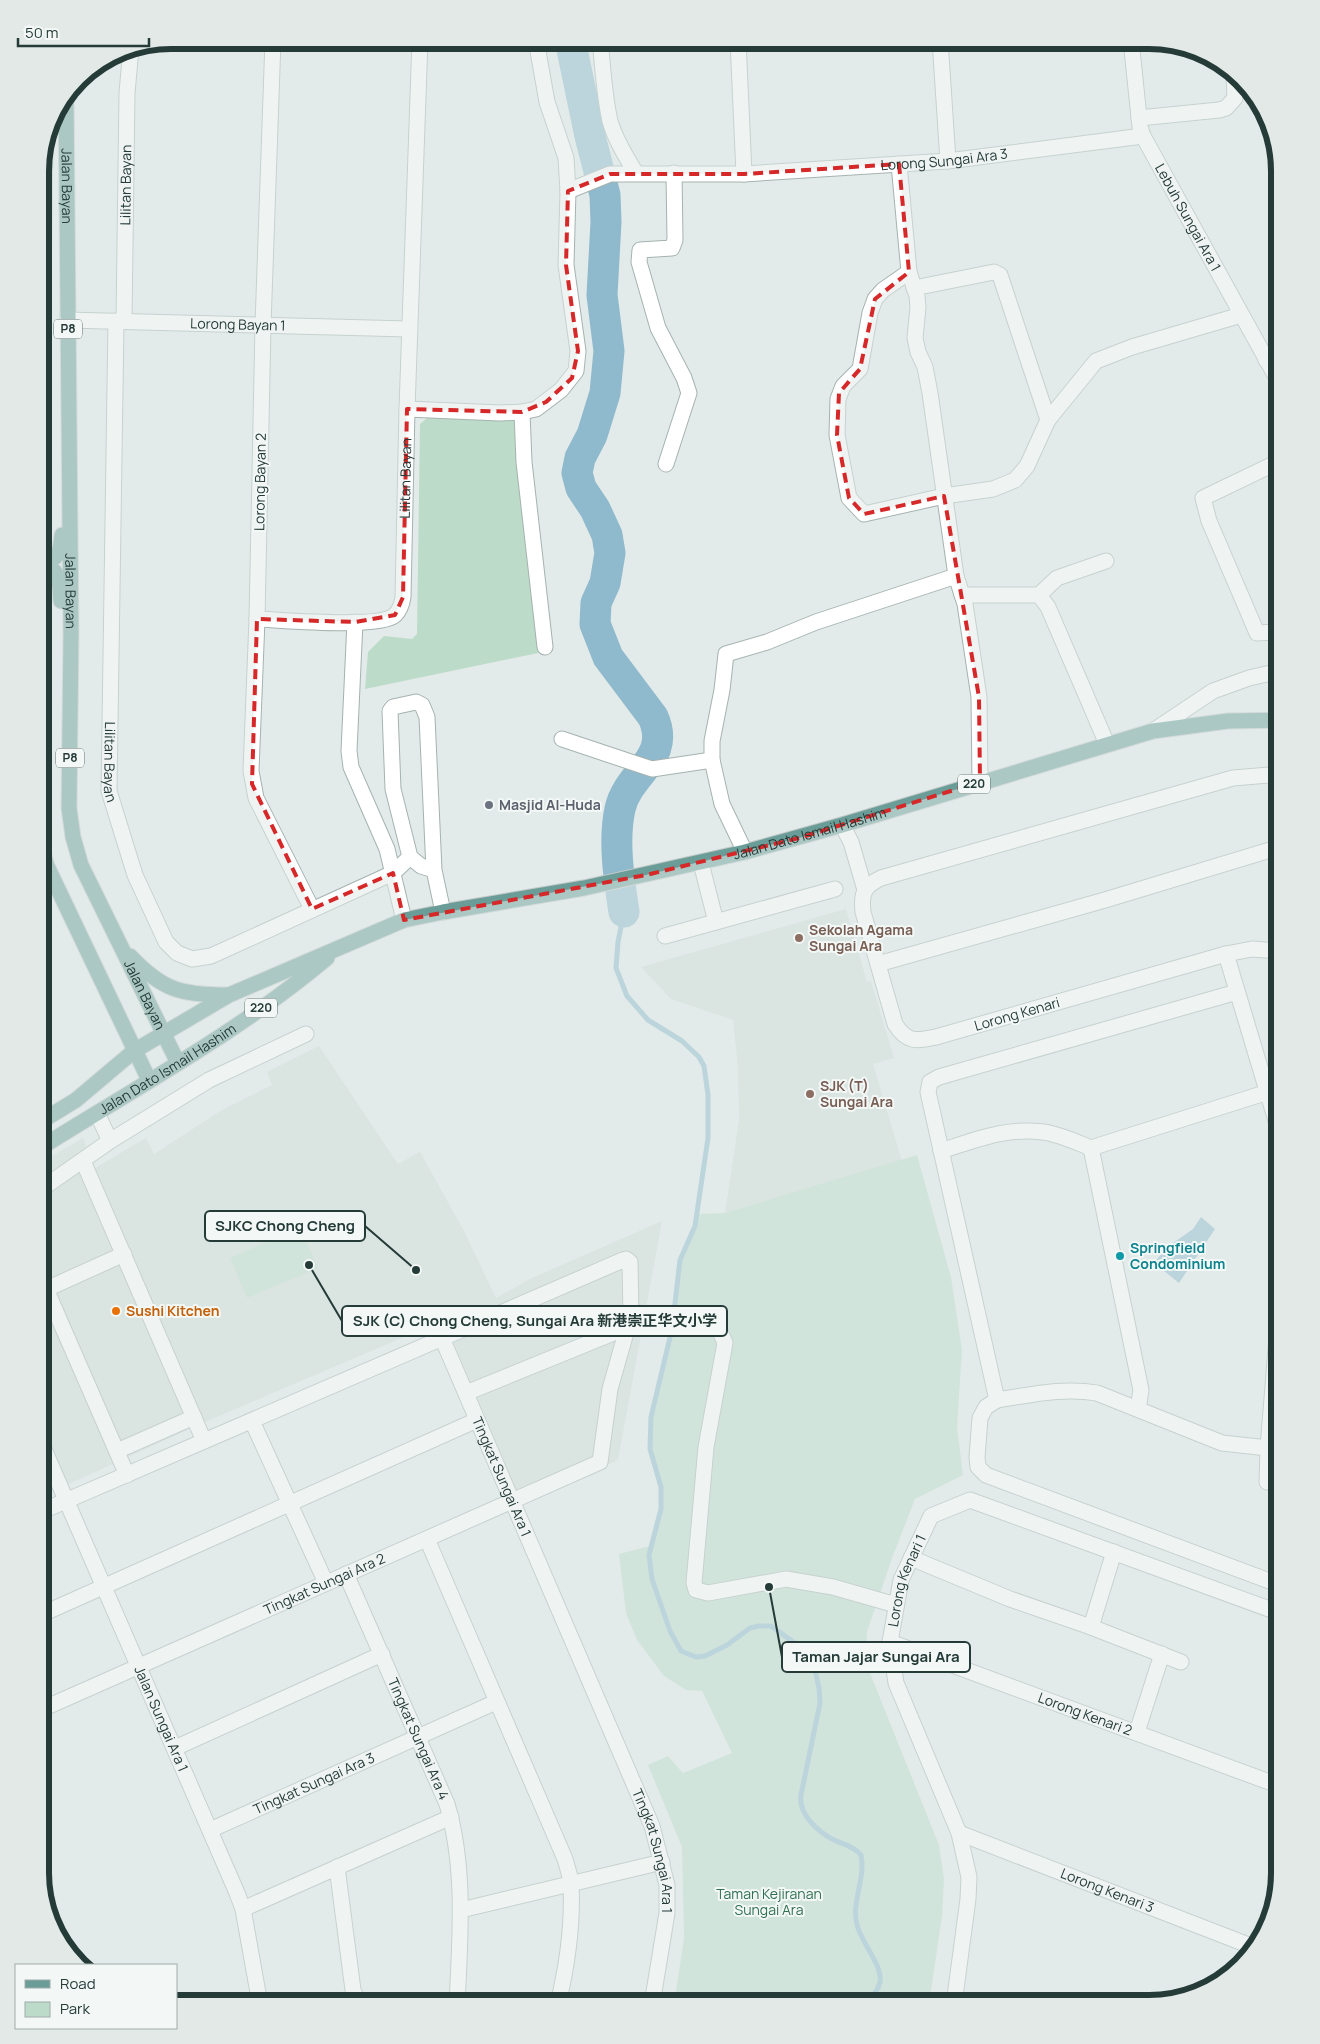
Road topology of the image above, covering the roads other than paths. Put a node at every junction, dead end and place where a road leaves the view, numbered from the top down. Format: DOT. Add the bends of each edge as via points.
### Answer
graph roads {
  1 [pos="273,49"];
  2 [pos="420,49"];
  3 [pos="538,49"];
  4 [pos="601,49"];
  5 [pos="738,49"];
  6 [pos="941,49"];
  7 [pos="1132,49"];
  8 [pos="130,56"];
  9 [pos="1235,85"];
  10 [pos="66,108"];
  11 [pos="1139,118"];
  12 [pos="1144,136"];
  13 [pos="948,161"];
  14 [pos="899,164"];
  15 [pos="636,173"];
  16 [pos="674,173"];
  17 [pos="744,174"];
  18 [pos="571,189"];
  19 [pos="909,272"];
  20 [pos="914,288"];
  21 [pos="1241,315"];
  22 [pos="68,320"];
  23 [pos="120,321"];
  24 [pos="262,325"];
  25 [pos="409,329"];
  26 [pos="1271,358"];
  27 [pos="1266,360"];
  28 [pos="1271,369"];
  29 [pos="406,409"];
  30 [pos="522,412"];
  31 [pos="1048,420"];
  32 [pos="666,464"];
  33 [pos="1271,464"];
  34 [pos="68,479"];
  35 [pos="944,496"];
  36 [pos="49,560"];
  37 [pos="1106,561"];
  38 [pos="49,566"];
  39 [pos="956,576"];
  40 [pos="962,595"];
  41 [pos="1039,595"];
  42 [pos="257,619"];
  43 [pos="355,622"];
  44 [pos="1271,632"];
  45 [pos="71,635"];
  46 [pos="545,647"];
  47 [pos="1271,673"];
  48 [pos="1271,720"];
  49 [pos="1153,731"];
  50 [pos="562,739"];
  51 [pos="1107,744"];
  52 [pos="712,760"];
  53 [pos="1271,775"];
  54 [pos="980,782"];
  55 [pos="842,825"];
  56 [pos="1271,850"];
  57 [pos="745,852"];
  58 [pos="410,857"];
  59 [pos="701,863"];
  60 [pos="434,870"];
  61 [pos="49,872"];
  62 [pos="393,873"];
  63 [pos="835,889"];
  64 [pos="865,890"];
  65 [pos="312,910"];
  66 [pos="443,912"];
  67 [pos="404,920"];
  68 [pos="716,922"];
  69 [pos="665,936"];
  70 [pos="118,944"];
  71 [pos="339,947"];
  72 [pos="1271,950"];
  73 [pos="1226,954"];
  74 [pos="878,964"];
  75 [pos="1237,992"];
  76 [pos="229,995"];
  77 [pos="163,1033"];
  78 [pos="306,1034"];
  79 [pos="134,1051"];
  80 [pos="178,1063"];
  81 [pos="149,1080"];
  82 [pos="1268,1092"];
  83 [pos="1271,1102"];
  84 [pos="97,1113"];
  85 [pos="49,1116"];
  86 [pos="110,1141"];
  87 [pos="49,1142"];
  88 [pos="1091,1148"];
  89 [pos="941,1151"];
  90 [pos="83,1160"];
  91 [pos="49,1184"];
  92 [pos="124,1254"];
  93 [pos="49,1287"];
  94 [pos="49,1303"];
  95 [pos="708,1316"];
  96 [pos="628,1327"];
  97 [pos="442,1338"];
  98 [pos="466,1393"];
  99 [pos="997,1400"];
  100 [pos="1138,1409"];
  101 [pos="194,1417"];
  102 [pos="477,1420"];
  103 [pos="252,1421"];
  104 [pos="1271,1426"];
  105 [pos="204,1441"];
  106 [pos="1268,1448"];
  107 [pos="117,1451"];
  108 [pos="49,1461"];
  109 [pos="127,1475"];
  110 [pos="1267,1482"];
  111 [pos="66,1501"];
  112 [pos="512,1502"];
  113 [pos="290,1504"];
  114 [pos="49,1508"];
  115 [pos="427,1539"];
  116 [pos="1114,1552"];
  117 [pos="910,1558"];
  118 [pos="346,1574"];
  119 [pos="1271,1582"];
  120 [pos="326,1584"];
  121 [pos="104,1588"];
  122 [pos="896,1606"];
  123 [pos="1271,1609"];
  124 [pos="49,1611"];
  125 [pos="1091,1627"];
  126 [pos="890,1642"];
  127 [pos="382,1654"];
  128 [pos="1162,1654"];
  129 [pos="1181,1662"];
  130 [pos="138,1665"];
  131 [pos="496,1702"];
  132 [pos="49,1706"];
  133 [pos="1137,1732"];
  134 [pos="417,1736"];
  135 [pos="175,1748"];
  136 [pos="1271,1783"];
  137 [pos="451,1817"];
  138 [pos="210,1830"];
  139 [pos="959,1833"];
  140 [pos="662,1862"];
  141 [pos="337,1867"];
  142 [pos="571,1884"];
  143 [pos="242,1909"];
  144 [pos="461,1910"];
  145 [pos="1248,1945"];
  146 [pos="258,1995"];
  147 [pos="355,1995"];
  148 [pos="457,1995"];
  149 [pos="560,1995"];
  150 [pos="653,1995"];
  151 [pos="956,1995"];
  1 -- 24 [label="street, Lorong Bayan 2"];
  2 -- 25 [label="street, Lilitan Bayan"];
  3 -- 18 [label="street" via="547,102 566,158"];
  4 -- 15 [label="street" via="611,122"];
  5 -- 17 [label="street"];
  6 -- 13 [label="street"];
  7 -- 11 [label="street, Lebuh Sungai Ara 1"];
  8 -- 23 [label="street, Lilitan Bayan"];
  9 -- 11 [label="street" via="1235,98 1219,110"];
  10 -- 22 [label="main road, Jalan Bayan / P8"];
  11 -- 12 [label="street, Lebuh Sungai Ara 1"];
  12 -- 13 [label="street, Lorong Sungai Ara 3"];
  12 -- 21 [label="street, Lebuh Sungai Ara 1"];
  13 -- 14 [label="street, Lorong Sungai Ara 3"];
  14 -- 17 [label="street, Lorong Sungai Ara 3"];
  14 -- 19 [label="street"];
  15 -- 16 [label="street, Lorong Sungai Ara 3"];
  15 -- 18 [label="street, Lorong Sungai Ara 3" via="610,174"];
  16 -- 17 [label="street, Lorong Sungai Ara 3"];
  16 -- 32 [label="street" via="675,240 672,248 640,250 639,262 658,328 689,394"];
  18 -- 30 [label="street" via="566,265 578,363 572,378 561,390 536,409"];
  19 -- 20 [label="street"];
  19 -- 35 [label="street" via="882,290 872,306 860,369 839,393 837,435 849,498 864,514"];
  20 -- 31 [label="street" via="994,272 1000,275"];
  20 -- 35 [label="street" via="918,307 915,338 930,393"];
  21 -- 27 [label="street, Lebuh Sungai Ara 1"];
  21 -- 31 [label="street" via="1096,361"];
  22 -- 23 [label="street, Lorong Bayan 1"];
  22 -- 34 [label="main road, Jalan Bayan / P8"];
  23 -- 24 [label="street, Lorong Bayan 1"];
  23 -- 65 [label="street, Lilitan Bayan" via="109,791 131,865 166,942 177,953 192,959 211,956"];
  24 -- 25 [label="street, Lorong Bayan 1"];
  24 -- 42 [label="street, Lorong Bayan 2"];
  25 -- 29 [label="street, Lilitan Bayan"];
  26 -- 27 [label="street"];
  27 -- 28 [label="street, Lebuh Sungai Ara 1"];
  29 -- 30 [label="street"];
  29 -- 43 [label="street, Lilitan Bayan" via="401,607 387,620"];
  30 -- 46 [label="street" via="524,462"];
  31 -- 35 [label="street" via="1027,466 1015,480 993,489"];
  33 -- 44 [label="street" via="1203,498 1256,633"];
  34 -- 36 [label="main road" via="59,551 56,558"];
  34 -- 45 [label="main road, Jalan Bayan / P8"];
  35 -- 39 [label="street"];
  37 -- 41 [label="street" via="1057,578"];
  38 -- 45 [label="main road" via="58,577"];
  39 -- 40 [label="street"];
  39 -- 52 [label="street" via="726,654"];
  40 -- 41 [label="street"];
  40 -- 54 [label="street" via="979,697"];
  41 -- 51 [label="street" via="1048,607"];
  42 -- 43 [label="street, Lilitan Bayan"];
  42 -- 65 [label="street, Lorong Bayan 2" via="252,784"];
  43 -- 62 [label="street" via="350,767 387,849"];
  45 -- 70 [label="main road, Jalan Bayan / P8" via="69,808 73,837 81,865"];
  47 -- 49 [label="street" via="1213,691"];
  48 -- 49 [label="main road, Jalan Dato Ismail Hashim / 220" via="1228,721"];
  49 -- 51 [label="main road, Jalan Dato Ismail Hashim / 220"];
  50 -- 52 [label="street" via="652,769"];
  51 -- 54 [label="main road, Jalan Dato Ismail Hashim / 220"];
  52 -- 57 [label="street" via="722,804"];
  53 -- 64 [label="street" via="1233,778 881,878 870,883"];
  54 -- 55 [label="main road, Jalan Dato Ismail Hashim / 220"];
  55 -- 57 [label="main road, Jalan Dato Ismail Hashim / 220"];
  55 -- 64 [label="street, Lorong Kenari" via="851,842"];
  56 -- 74 [label="street"];
  57 -- 59 [label="main road, Jalan Dato Ismail Hashim / 220"];
  58 -- 60 [label="street" via="421,866"];
  58 -- 60 [label="street" via="393,789 389,716 393,707 416,702 422,705 427,717"];
  58 -- 62 [label="street, Lilitan Bayan"];
  59 -- 66 [label="main road, Jalan Dato Ismail Hashim / 220" via="584,888"];
  59 -- 68 [label="street"];
  60 -- 66 [label="street"];
  61 -- 79 [label="main road"];
  62 -- 65 [label="street, Lilitan Bayan"];
  62 -- 67 [label="street"];
  63 -- 68 [label="street"];
  64 -- 74 [label="street, Lorong Kenari" via="861,899 863,912"];
  66 -- 67 [label="main road, Jalan Dato Ismail Hashim / 220"];
  67 -- 71 [label="main road, Jalan Dato Ismail Hashim / 220"];
  68 -- 69 [label="street"];
  70 -- 76 [label="main road" via="157,981 173,989 202,995"];
  70 -- 77 [label="main road, Jalan Bayan / P8"];
  71 -- 76 [label="main road, Jalan Dato Ismail Hashim / 220"];
  71 -- 80 [label="main road, Jalan Dato Ismail Hashim / 220" via="236,1026"];
  72 -- 73 [label="street, Lorong Kenari" via="1252,949"];
  73 -- 74 [label="street, Lorong Kenari" via="922,1040 911,1040 901,1034 895,1024"];
  73 -- 75 [label="street"];
  75 -- 82 [label="street"];
  75 -- 89 [label="street" via="930,1082 928,1092"];
  76 -- 77 [label="main road, Jalan Dato Ismail Hashim / 220"];
  77 -- 79 [label="main road, Jalan Dato Ismail Hashim / 220"];
  77 -- 80 [label="main road, Jalan Bayan / P8"];
  78 -- 86 [label="street" via="209,1080"];
  79 -- 81 [label="main road"];
  79 -- 85 [label="main road, Jalan Dato Ismail Hashim / 220" via="76,1100"];
  80 -- 81 [label="main road, Jalan Dato Ismail Hashim / 220"];
  81 -- 84 [label="main road, Jalan Dato Ismail Hashim / 220"];
  82 -- 83 [label="street"];
  82 -- 88 [label="street"];
  84 -- 86 [label="street"];
  84 -- 87 [label="main road, Jalan Dato Ismail Hashim / 220"];
  86 -- 90 [label="street"];
  88 -- 89 [label="street" via="1044,1132 1022,1131 1001,1133"];
  88 -- 100 [label="street" via="1141,1390"];
  89 -- 99 [label="street"];
  90 -- 91 [label="street"];
  90 -- 92 [label="street"];
  92 -- 93 [label="street"];
  92 -- 101 [label="street"];
  94 -- 107 [label="street"];
  95 -- 122 [label="street" via="717,1324 725,1343 706,1447 696,1590 708,1593 786,1579 833,1587"];
  96 -- 97 [label="street" via="631,1265 629,1260 623,1260"];
  96 -- 98 [label="street"];
  96 -- 112 [label="street, Tingkat Sungai Ara 2" via="610,1389 600,1462"];
  97 -- 98 [label="street, Tingkat Sungai Ara 1"];
  97 -- 103 [label="street"];
  98 -- 102 [label="street, Tingkat Sungai Ara 1"];
  99 -- 100 [label="street" via="1078,1390 1097,1393"];
  99 -- 119 [label="street" via="986,1407 980,1418 978,1467 986,1475"];
  100 -- 106 [label="street" via="1222,1443"];
  101 -- 105 [label="street"];
  101 -- 107 [label="street"];
  102 -- 112 [label="street, Tingkat Sungai Ara 1"];
  102 -- 113 [label="street"];
  103 -- 105 [label="street"];
  103 -- 113 [label="street"];
  104 -- 106 [label="street"];
  105 -- 109 [label="street"];
  106 -- 110 [label="street"];
  107 -- 109 [label="street"];
  108 -- 111 [label="street, Jalan Sungai Ara 1"];
  109 -- 111 [label="street"];
  111 -- 114 [label="street"];
  111 -- 121 [label="street, Jalan Sungai Ara 1"];
  112 -- 115 [label="street, Tingkat Sungai Ara 2"];
  112 -- 140 [label="street, Tingkat Sungai Ara 1" via="652,1826"];
  113 -- 120 [label="street"];
  113 -- 121 [label="street"];
  115 -- 118 [label="street, Tingkat Sungai Ara 2"];
  115 -- 131 [label="street"];
  116 -- 117 [label="street, Lorong Kenari 1" via="970,1500 931,1516"];
  116 -- 123 [label="street, Lorong Kenari 1"];
  116 -- 125 [label="street"];
  117 -- 122 [label="street, Lorong Kenari 1"];
  117 -- 125 [label="street" via="1010,1599"];
  118 -- 120 [label="street, Tingkat Sungai Ara 2"];
  118 -- 127 [label="street, Tingkat Sungai Ara 4"];
  120 -- 130 [label="street, Tingkat Sungai Ara 2"];
  121 -- 124 [label="street"];
  121 -- 130 [label="street, Jalan Sungai Ara 1"];
  122 -- 126 [label="street, Lorong Kenari 1"];
  125 -- 128 [label="street"];
  126 -- 133 [label="street, Lorong Kenari 2"];
  126 -- 139 [label="street, Lorong Kenari 1" via="896,1683"];
  127 -- 134 [label="street, Tingkat Sungai Ara 4"];
  127 -- 135 [label="street"];
  128 -- 129 [label="street"];
  128 -- 133 [label="street"];
  130 -- 132 [label="street, Tingkat Sungai Ara 2"];
  130 -- 135 [label="street, Jalan Sungai Ara 1"];
  131 -- 134 [label="street, Tingkat Sungai Ara 3"];
  131 -- 142 [label="street" via="565,1859"];
  133 -- 136 [label="street, Lorong Kenari 2"];
  134 -- 137 [label="street, Tingkat Sungai Ara 4"];
  134 -- 138 [label="street, Tingkat Sungai Ara 3"];
  135 -- 138 [label="street, Jalan Sungai Ara 1"];
  137 -- 141 [label="street"];
  137 -- 144 [label="street, Tingkat Sungai Ara 4"];
  138 -- 143 [label="street, Jalan Sungai Ara 1"];
  139 -- 145 [label="street, Lorong Kenari 3"];
  139 -- 151 [label="street, Lorong Kenari 1" via="969,1877"];
  140 -- 142 [label="street"];
  140 -- 150 [label="street, Tingkat Sungai Ara 1" via="667,1885 667,1913"];
  141 -- 143 [label="street"];
  141 -- 147 [label="street"];
  142 -- 144 [label="street"];
  142 -- 149 [label="street"];
  143 -- 146 [label="street, Jalan Sungai Ara 1"];
  144 -- 148 [label="street, Tingkat Sungai Ara 4"];
}
